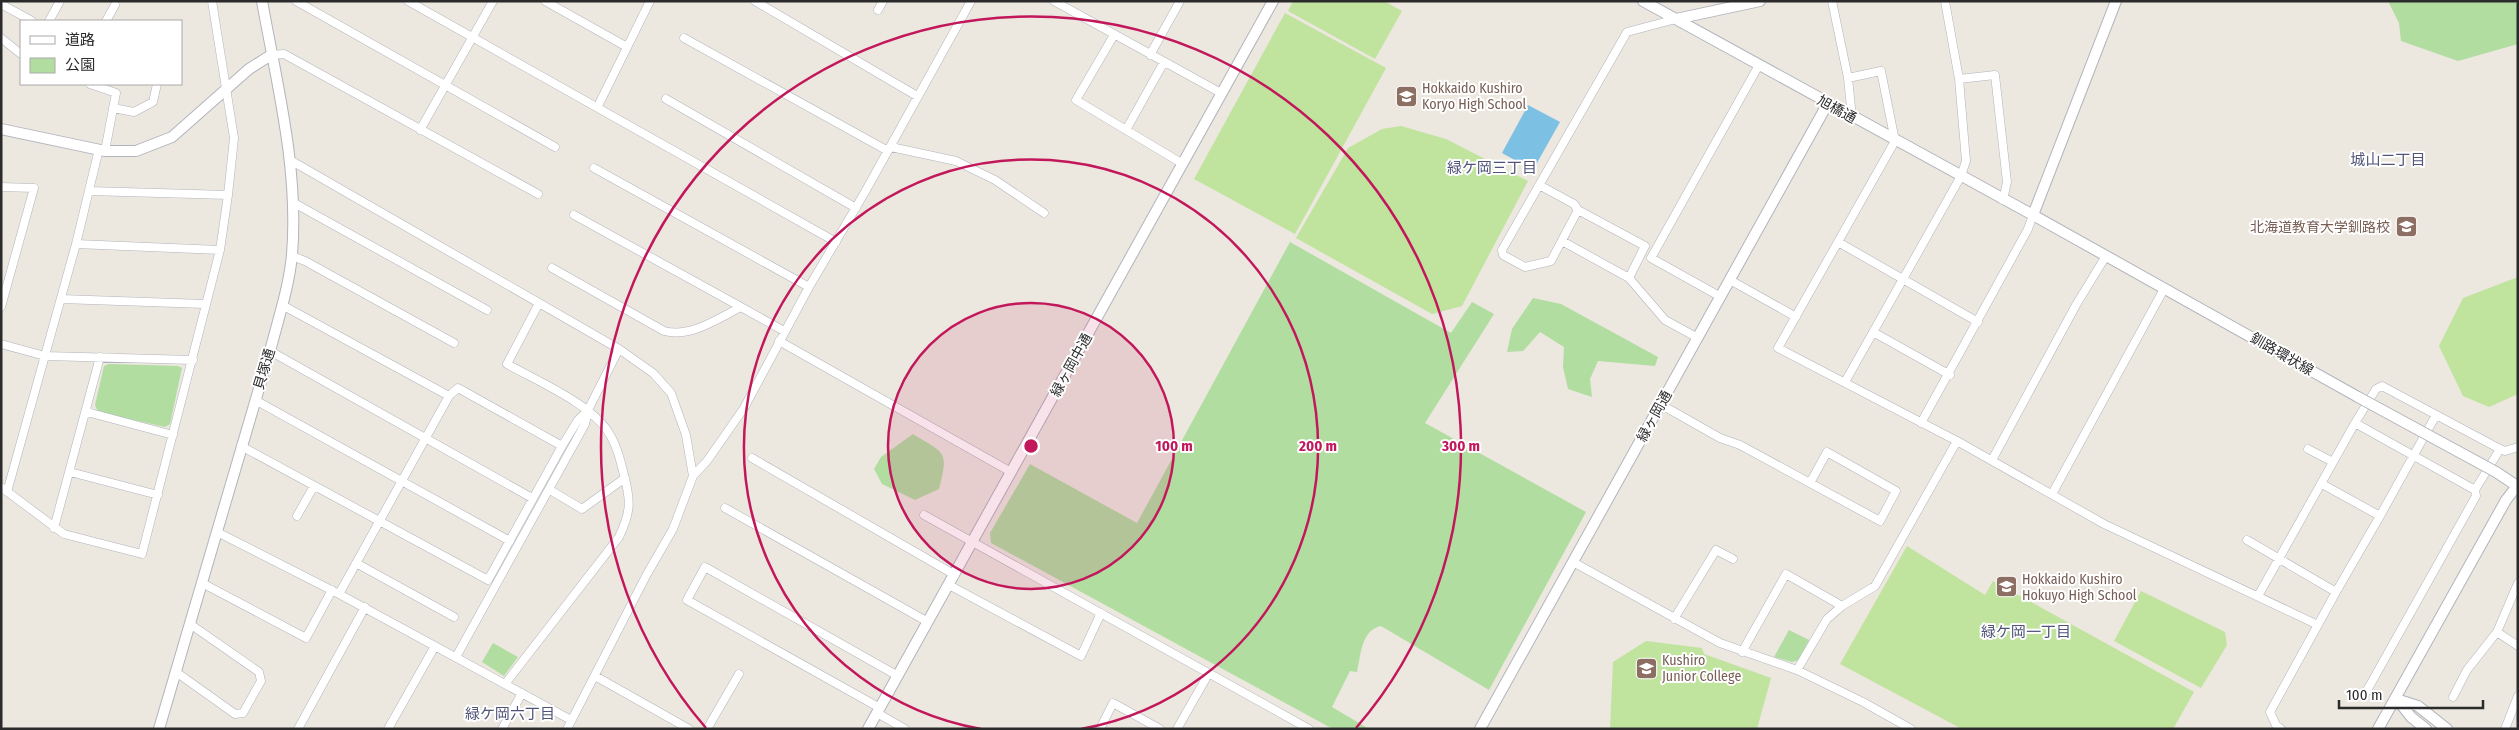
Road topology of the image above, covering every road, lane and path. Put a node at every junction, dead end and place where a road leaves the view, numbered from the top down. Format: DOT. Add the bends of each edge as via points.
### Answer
graph roads {
  1 [pos="60,1"];
  2 [pos="212,1"];
  3 [pos="262,1"];
  4 [pos="296,1"];
  5 [pos="408,1"];
  6 [pos="493,1"];
  7 [pos="545,1"];
  8 [pos="650,1"];
  9 [pos="755,1"];
  10 [pos="883,1"];
  11 [pos="971,1"];
  12 [pos="1054,1"];
  13 [pos="1180,1"];
  14 [pos="1273,1"];
  15 [pos="1643,1"];
  16 [pos="1760,1"];
  17 [pos="1832,1"];
  18 [pos="1945,1"];
  19 [pos="2116,1"];
  20 [pos="1,4"];
  21 [pos="115,5"];
  22 [pos="878,10"];
  23 [pos="1676,19"];
  24 [pos="30,20"];
  25 [pos="50,20"];
  26 [pos="107,20"];
  27 [pos="1114,34"];
  28 [pos="1,38"];
  29 [pos="473,38"];
  30 [pos="684,38"];
  31 [pos="627,47"];
  32 [pos="20,53"];
  33 [pos="271,55"];
  34 [pos="1150,55"];
  35 [pos="1164,62"];
  36 [pos="1759,65"];
  37 [pos="1848,78"];
  38 [pos="1959,79"];
  39 [pos="93,85"];
  40 [pos="157,85"];
  41 [pos="446,86"];
  42 [pos="226,89"];
  43 [pos="1222,93"];
  44 [pos="917,96"];
  45 [pos="666,99"];
  46 [pos="1828,103"];
  47 [pos="598,106"];
  48 [pos="113,108"];
  49 [pos="1852,117"];
  50 [pos="1,130"];
  51 [pos="420,130"];
  52 [pos="1126,130"];
  53 [pos="1895,141"];
  54 [pos="555,147"];
  55 [pos="889,149"];
  56 [pos="102,150"];
  57 [pos="290,160"];
  58 [pos="1183,164"];
  59 [pos="594,168"];
  60 [pos="1961,176"];
  61 [pos="1539,185"];
  62 [pos="1,187"];
  63 [pos="90,191"];
  64 [pos="538,194"];
  65 [pos="228,195"];
  66 [pos="2004,200"];
  67 [pos="294,203"];
  68 [pos="856,208"];
  69 [pos="1578,210"];
  70 [pos="1044,213"];
  71 [pos="574,215"];
  72 [pos="2033,215"];
  73 [pos="1562,241"];
  74 [pos="836,242"];
  75 [pos="1838,242"];
  76 [pos="76,244"];
  77 [pos="220,250"];
  78 [pos="292,256"];
  79 [pos="2106,256"];
  80 [pos="552,268"];
  81 [pos="1629,278"];
  82 [pos="1730,280"];
  83 [pos="1902,280"];
  84 [pos="809,287"];
  85 [pos="2164,289"];
  86 [pos="1721,297"];
  87 [pos="61,299"];
  88 [pos="206,304"];
  89 [pos="538,304"];
  90 [pos="282,306"];
  91 [pos="1,307"];
  92 [pos="741,307"];
  93 [pos="487,310"];
  94 [pos="1796,317"];
  95 [pos="1978,322"];
  96 [pos="784,331"];
  97 [pos="1873,332"];
  98 [pos="1698,338"];
  99 [pos="779,341"];
  100 [pos="454,343"];
  101 [pos="1,344"];
  102 [pos="619,349"];
  103 [pos="270,351"];
  104 [pos="45,356"];
  105 [pos="100,357"];
  106 [pos="193,360"];
  107 [pos="1950,375"];
  108 [pos="1845,382"];
  109 [pos="449,396"];
  110 [pos="255,400"];
  111 [pos="1660,404"];
  112 [pos="588,410"];
  113 [pos="87,412"];
  114 [pos="2436,415"];
  115 [pos="1922,423"];
  116 [pos="2355,423"];
  117 [pos="173,435"];
  118 [pos="426,438"];
  119 [pos="1957,441"];
  120 [pos="241,446"];
  121 [pos="562,446"];
  122 [pos="2518,447"];
  123 [pos="2308,448"];
  124 [pos="2500,450"];
  125 [pos="2414,455"];
  126 [pos="752,458"];
  127 [pos="1992,460"];
  128 [pos="2333,462"];
  129 [pos="70,472"];
  130 [pos="1011,472"];
  131 [pos="693,476"];
  132 [pos="625,478"];
  133 [pos="402,481"];
  134 [pos="1810,483"];
  135 [pos="2322,484"];
  136 [pos="314,486"];
  137 [pos="2517,486"];
  138 [pos="4,490"];
  139 [pos="550,490"];
  140 [pos="2475,490"];
  141 [pos="2052,494"];
  142 [pos="158,495"];
  143 [pos="532,498"];
  144 [pos="725,508"];
  145 [pos="924,515"];
  146 [pos="297,516"];
  147 [pos="2380,516"];
  148 [pos="380,522"];
  149 [pos="54,528"];
  150 [pos="217,532"];
  151 [pos="2247,540"];
  152 [pos="510,541"];
  153 [pos="973,542"];
  154 [pos="2279,558"];
  155 [pos="1733,559"];
  156 [pos="1572,562"];
  157 [pos="356,563"];
  158 [pos="955,575"];
  159 [pos="202,583"];
  160 [pos="2518,583"];
  161 [pos="949,585"];
  162 [pos="336,592"];
  163 [pos="2336,592"];
  164 [pos="2258,596"];
  165 [pos="1842,606"];
  166 [pos="365,607"];
  167 [pos="1101,613"];
  168 [pos="454,617"];
  169 [pos="1674,619"];
  170 [pos="928,622"];
  171 [pos="190,624"];
  172 [pos="2318,626"];
  173 [pos="2497,632"];
  174 [pos="435,646"];
  175 [pos="2518,646"];
  176 [pos="1742,652"];
  177 [pos="456,657"];
  178 [pos="1797,670"];
  179 [pos="176,672"];
  180 [pos="1209,673"];
  181 [pos="739,674"];
  182 [pos="595,676"];
  183 [pos="898,676"];
  184 [pos="505,684"];
  185 [pos="522,693"];
  186 [pos="2364,694"];
  187 [pos="2518,696"];
  188 [pos="2453,697"];
  189 [pos="2396,699"];
  190 [pos="879,710"];
  191 [pos="571,720"];
  192 [pos="1910,728"];
  193 [pos="159,729"];
  194 [pos="298,729"];
  195 [pos="388,729"];
  196 [pos="502,729"];
  197 [pos="567,729"];
  198 [pos="689,729"];
  199 [pos="707,729"];
  200 [pos="868,729"];
  201 [pos="905,729"];
  202 [pos="1100,729"];
  203 [pos="1160,729"];
  204 [pos="1177,729"];
  205 [pos="1309,729"];
  206 [pos="1480,729"];
  207 [pos="2281,729"];
  208 [pos="2378,729"];
  209 [pos="2426,729"];
  210 [pos="2447,729"];
  211 [pos="2505,729"];
  1 -- 25 [label="street"];
  2 -- 42 [label="street"];
  3 -- 33 [label="street, 貝塚通"];
  4 -- 41 [label="street"];
  5 -- 29 [label="street"];
  6 -- 29 [label="street"];
  7 -- 31 [label="street"];
  8 -- 31 [label="street"];
  9 -- 44 [label="street"];
  10 -- 22 [label="street"];
  11 -- 44 [label="street"];
  12 -- 27 [label="street"];
  13 -- 34 [label="street"];
  14 -- 43 [label="street, 緑ヶ岡中通"];
  15 -- 23 [label="street, 旭橋通"];
  16 -- 23 [label="street"];
  17 -- 37 [label="street"];
  18 -- 38 [label="street"];
  19 -- 72 [label="street"];
  20 -- 24 [label="street"];
  21 -- 26 [label="street"];
  23 -- 36 [label="street, 旭橋通"];
  23 -- 61 [label="street" via="1627,32"];
  27 -- 34 [label="street"];
  27 -- 52 [label="street" via="1076,100"];
  28 -- 32 [label="street"];
  29 -- 41 [label="street"];
  29 -- 47 [label="street"];
  30 -- 55 [label="street"];
  31 -- 47 [label="street"];
  33 -- 42 [label="street"];
  33 -- 51 [label="street" via="284,54"];
  33 -- 57 [label="street, 貝塚通"];
  34 -- 35 [label="street"];
  35 -- 43 [label="street"];
  35 -- 52 [label="street"];
  36 -- 46 [label="street, 旭橋通"];
  36 -- 86 [label="street" via="1651,258"];
  37 -- 49 [label="street"];
  37 -- 53 [label="street" via="1881,71"];
  38 -- 60 [label="street" via="1966,161"];
  38 -- 66 [label="street" via="1995,75 2007,182"];
  39 -- 48 [label="street" via="116,93"];
  40 -- 48 [label="street" via="153,102 134,112"];
  41 -- 51 [label="street"];
  41 -- 54 [label="street"];
  42 -- 56 [label="street" via="172,137 136,151"];
  42 -- 65 [label="street" via="234,138"];
  43 -- 58 [label="street, 緑ヶ岡中通"];
  44 -- 55 [label="street"];
  45 -- 68 [label="street"];
  46 -- 49 [label="street, 旭橋通"];
  46 -- 82 [label="street, 緑ヶ岡通"];
  47 -- 74 [label="street"];
  48 -- 56 [label="street"];
  49 -- 53 [label="street, 旭橋通"];
  50 -- 56 [label="street"];
  51 -- 64 [label="street"];
  52 -- 58 [label="street"];
  53 -- 60 [label="street, 旭橋通"];
  53 -- 75 [label="street"];
  55 -- 68 [label="street"];
  55 -- 70 [label="street" via="956,161 995,180"];
  56 -- 63 [label="street"];
  57 -- 67 [label="street, 貝塚通"];
  57 -- 89 [label="street"];
  58 -- 130 [label="street, 緑ヶ岡中通"];
  59 -- 84 [label="street"];
  60 -- 66 [label="street, 旭橋通"];
  60 -- 83 [label="street"];
  61 -- 69 [label="street" via="1574,204"];
  61 -- 73 [label="street" via="1502,250 1503,255 1525,267 1551,261"];
  62 -- 91 [label="street" via="34,188"];
  63 -- 65 [label="street"];
  63 -- 76 [label="street"];
  65 -- 77 [label="street"];
  66 -- 72 [label="street, 旭橋通"];
  67 -- 78 [label="street, 貝塚通"];
  67 -- 93 [label="street"];
  68 -- 74 [label="street"];
  69 -- 73 [label="street"];
  69 -- 81 [label="street" via="1644,246"];
  71 -- 92 [label="street"];
  72 -- 79 [label="street, 釧路環状線"];
  72 -- 95 [label="street"];
  73 -- 81 [label="street"];
  74 -- 84 [label="street"];
  75 -- 83 [label="street"];
  75 -- 94 [label="street"];
  76 -- 77 [label="street"];
  76 -- 87 [label="street"];
  77 -- 88 [label="street"];
  78 -- 90 [label="street, 貝塚通"];
  78 -- 100 [label="street"];
  79 -- 85 [label="street, 釧路環状線"];
  79 -- 127 [label="street"];
  80 -- 92 [label="street" via="664,331 676,334 687,333"];
  81 -- 98 [label="street" via="1665,320"];
  82 -- 86 [label="street, 緑ヶ岡通"];
  82 -- 94 [label="street"];
  83 -- 95 [label="street"];
  83 -- 97 [label="street"];
  84 -- 96 [label="street"];
  85 -- 137 [label="street, 釧路環状線, bridge"];
  85 -- 141 [label="street"];
  86 -- 98 [label="street, 緑ヶ岡通"];
  87 -- 88 [label="street"];
  87 -- 104 [label="street"];
  88 -- 106 [label="street"];
  89 -- 102 [label="street"];
  89 -- 112 [label="street" via="507,364"];
  90 -- 103 [label="street, 貝塚通"];
  90 -- 109 [label="street"];
  92 -- 96 [label="street"];
  94 -- 108 [label="street" via="1778,348"];
  95 -- 107 [label="street"];
  96 -- 99 [label="street"];
  97 -- 107 [label="street"];
  97 -- 108 [label="street"];
  98 -- 111 [label="street, 緑ヶ岡通"];
  99 -- 130 [label="street"];
  99 -- 131 [label="street" via="744,408"];
  101 -- 104 [label="street"];
  102 -- 112 [label="street"];
  102 -- 131 [label="street" via="653,373 671,393 686,435"];
  103 -- 110 [label="street, 貝塚通"];
  103 -- 118 [label="street"];
  104 -- 105 [label="street"];
  104 -- 138 [label="street"];
  105 -- 106 [label="street"];
  105 -- 113 [label="street"];
  106 -- 117 [label="street"];
  107 -- 115 [label="street"];
  108 -- 115 [label="street"];
  109 -- 118 [label="street"];
  109 -- 121 [label="street" via="458,388"];
  110 -- 120 [label="street, 貝塚通"];
  110 -- 133 [label="street"];
  111 -- 134 [label="street"];
  111 -- 156 [label="street, 緑ヶ岡通"];
  112 -- 121 [label="street"];
  112 -- 132 [label="street" via="611,435"];
  112 -- 139 [label="street" via="585,424"];
  113 -- 117 [label="street"];
  113 -- 129 [label="street"];
  114 -- 116 [label="street" via="2382,386 2376,389"];
  114 -- 124 [label="street"];
  114 -- 125 [label="street"];
  115 -- 119 [label="street"];
  116 -- 125 [label="street"];
  116 -- 128 [label="street"];
  117 -- 142 [label="street"];
  118 -- 133 [label="street"];
  118 -- 143 [label="street"];
  119 -- 127 [label="street"];
  119 -- 165 [label="street" via="1875,586"];
  120 -- 136 [label="street"];
  120 -- 150 [label="street, 貝塚通"];
  121 -- 143 [label="street"];
  122 -- 124 [label="street"];
  123 -- 128 [label="street"];
  124 -- 140 [label="street"];
  125 -- 140 [label="street"];
  125 -- 147 [label="street"];
  126 -- 158 [label="street"];
  127 -- 141 [label="street"];
  128 -- 135 [label="street"];
  129 -- 142 [label="street"];
  129 -- 149 [label="street"];
  130 -- 153 [label="street, 緑ヶ岡中通"];
  131 -- 182 [label="street" via="673,529"];
  132 -- 139 [label="street" via="582,509"];
  132 -- 184 [label="street" via="630,508 619,537"];
  133 -- 148 [label="street"];
  133 -- 152 [label="street"];
  134 -- 134 [label="street" via="1827,452 1896,491 1880,521"];
  135 -- 147 [label="street"];
  135 -- 154 [label="street"];
  136 -- 146 [label="street"];
  136 -- 148 [label="street"];
  137 -- 189 [label="street, 釧路環状線" via="2506,500"];
  138 -- 149 [label="street"];
  139 -- 177 [label="street"];
  140 -- 186 [label="street" via="2476,496"];
  141 -- 164 [label="street" via="2104,524"];
  142 -- 149 [label="street" via="142,554 64,534"];
  143 -- 152 [label="street"];
  144 -- 170 [label="street"];
  145 -- 153 [label="street"];
  147 -- 163 [label="street"];
  148 -- 152 [label="street" via="488,580"];
  148 -- 157 [label="street"];
  150 -- 159 [label="street, 貝塚通"];
  150 -- 162 [label="street"];
  151 -- 154 [label="street"];
  153 -- 158 [label="street, 緑ヶ岡中通"];
  153 -- 167 [label="street"];
  154 -- 163 [label="street"];
  154 -- 164 [label="street"];
  155 -- 169 [label="street" via="1716,550"];
  156 -- 169 [label="street"];
  156 -- 206 [label="street, 緑ヶ岡通"];
  157 -- 162 [label="street"];
  157 -- 168 [label="street"];
  158 -- 161 [label="street, 緑ヶ岡中通"];
  159 -- 162 [label="street" via="306,638"];
  159 -- 171 [label="street, 貝塚通"];
  160 -- 173 [label="street"];
  161 -- 167 [label="street" via="1080,656"];
  161 -- 170 [label="street, 緑ヶ岡中通"];
  162 -- 166 [label="street"];
  163 -- 172 [label="street"];
  164 -- 172 [label="street"];
  165 -- 176 [label="street" via="1786,574"];
  165 -- 178 [label="street" via="1828,619"];
  166 -- 174 [label="street"];
  166 -- 194 [label="street"];
  167 -- 180 [label="street"];
  169 -- 176 [label="street"];
  170 -- 183 [label="street, 緑ヶ岡中通"];
  171 -- 179 [label="street, 貝塚通"];
  171 -- 179 [label="street" via="259,672 261,681 243,713 235,714"];
  172 -- 207 [label="street" via="2270,712"];
  173 -- 175 [label="street"];
  173 -- 188 [label="street" via="2466,670"];
  174 -- 177 [label="street"];
  174 -- 195 [label="street"];
  176 -- 178 [label="street"];
  177 -- 184 [label="street"];
  178 -- 192 [label="street"];
  179 -- 193 [label="street, 貝塚通"];
  180 -- 204 [label="street"];
  180 -- 205 [label="street"];
  181 -- 199 [label="street"];
  182 -- 191 [label="street"];
  182 -- 198 [label="street"];
  183 -- 190 [label="street, 緑ヶ岡中通"];
  183 -- 190 [label="street" via="705,567 687,600"];
  184 -- 185 [label="street"];
  185 -- 191 [label="street"];
  185 -- 196 [label="street"];
  187 -- 211 [label="street"];
  189 -- 208 [label="street, 釧路環状線"];
  189 -- 209 [label="street"];
  189 -- 210 [label="street" via="2418,706"];
  190 -- 200 [label="street, 緑ヶ岡中通"];
  190 -- 201 [label="street"];
  191 -- 197 [label="street"];
  202 -- 203 [label="street" via="1113,703"];
}
